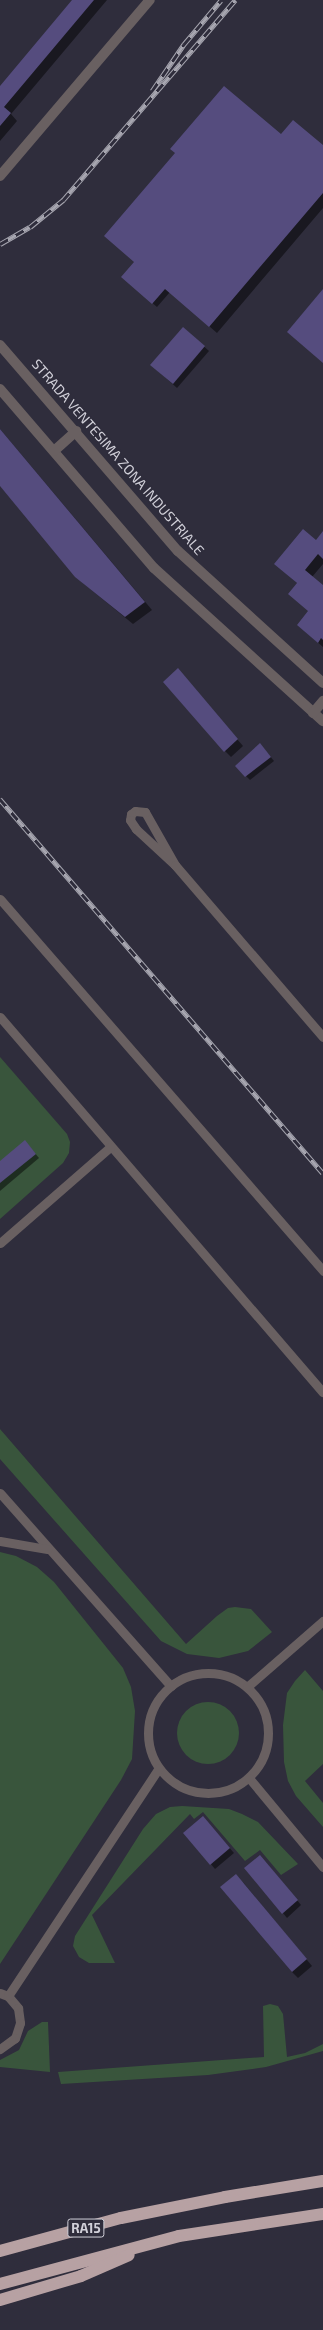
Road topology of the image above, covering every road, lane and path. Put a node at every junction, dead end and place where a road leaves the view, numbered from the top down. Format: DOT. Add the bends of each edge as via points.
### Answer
graph roads {
  1 [pos="150,0"];
  2 [pos="0,176"];
  3 [pos="0,345"];
  4 [pos="0,389"];
  5 [pos="76,431"];
  6 [pos="54,452"];
  7 [pos="323,683"];
  8 [pos="323,701"];
  9 [pos="313,713"];
  10 [pos="323,721"];
  11 [pos="175,865"];
  12 [pos="0,899"];
  13 [pos="0,1017"];
  14 [pos="323,1037"];
  15 [pos="110,1147"];
  16 [pos="0,1243"];
  17 [pos="323,1271"];
  18 [pos="323,1392"];
  19 [pos="0,1493"];
  20 [pos="0,1541"];
  21 [pos="47,1549"];
  22 [pos="323,1621"];
  23 [pos="171,1686"];
  24 [pos="247,1686"];
  25 [pos="159,1768"];
  26 [pos="248,1778"];
  27 [pos="323,1867"];
  28 [pos="4,1994"];
  29 [pos="0,2049"];
  30 [pos="323,2181"];
  31 [pos="323,2214"];
  32 [pos="158,2242"];
  33 [pos="0,2251"];
  34 [pos="0,2284"];
  35 [pos="0,2300"];
  1 -- 2 [label="street"];
  3 -- 5 [label="street, STRADA VENTESIMA ZONA INDUSTRIALE"];
  4 -- 6 [label="street"];
  5 -- 6 [label="street"];
  5 -- 7 [label="street, STRADA VENTESIMA ZONA INDUSTRIALE" via="178,551"];
  6 -- 9 [label="street" via="154,568"];
  8 -- 9 [label="street"];
  9 -- 10 [label="street"];
  11 -- 11 [label="lane" via="145,812 135,811 131,814 130,820 136,829"];
  11 -- 14 [label="lane"];
  12 -- 17 [label="lane"];
  13 -- 15 [label="lane"];
  15 -- 16 [label="lane"];
  15 -- 18 [label="lane"];
  19 -- 21 [label="lane"];
  20 -- 21 [label="lane"];
  21 -- 23 [label="lane"];
  22 -- 24 [label="lane"];
  23 -- 24 [label="lane" via="189,1676 209,1673 229,1676"];
  23 -- 25 [label="lane" via="156,1703 149,1724 150,1747"];
  24 -- 26 [label="lane" via="260,1702 267,1722 268,1735 261,1762"];
  25 -- 26 [label="lane" via="178,1785 202,1793 226,1790"];
  25 -- 28 [label="lane"];
  26 -- 27 [label="lane"];
  28 -- 29 [label="lane" via="18,2008 20,2023 15,2038"];
  30 -- 33 [label="highway, RA15" via="121,2218"];
  31 -- 32 [label="highway, RA15" via="179,2236"];
  32 -- 34 [label="highway, RA15"];
  32 -- 35 [label="highway" via="81,2276"];
}
